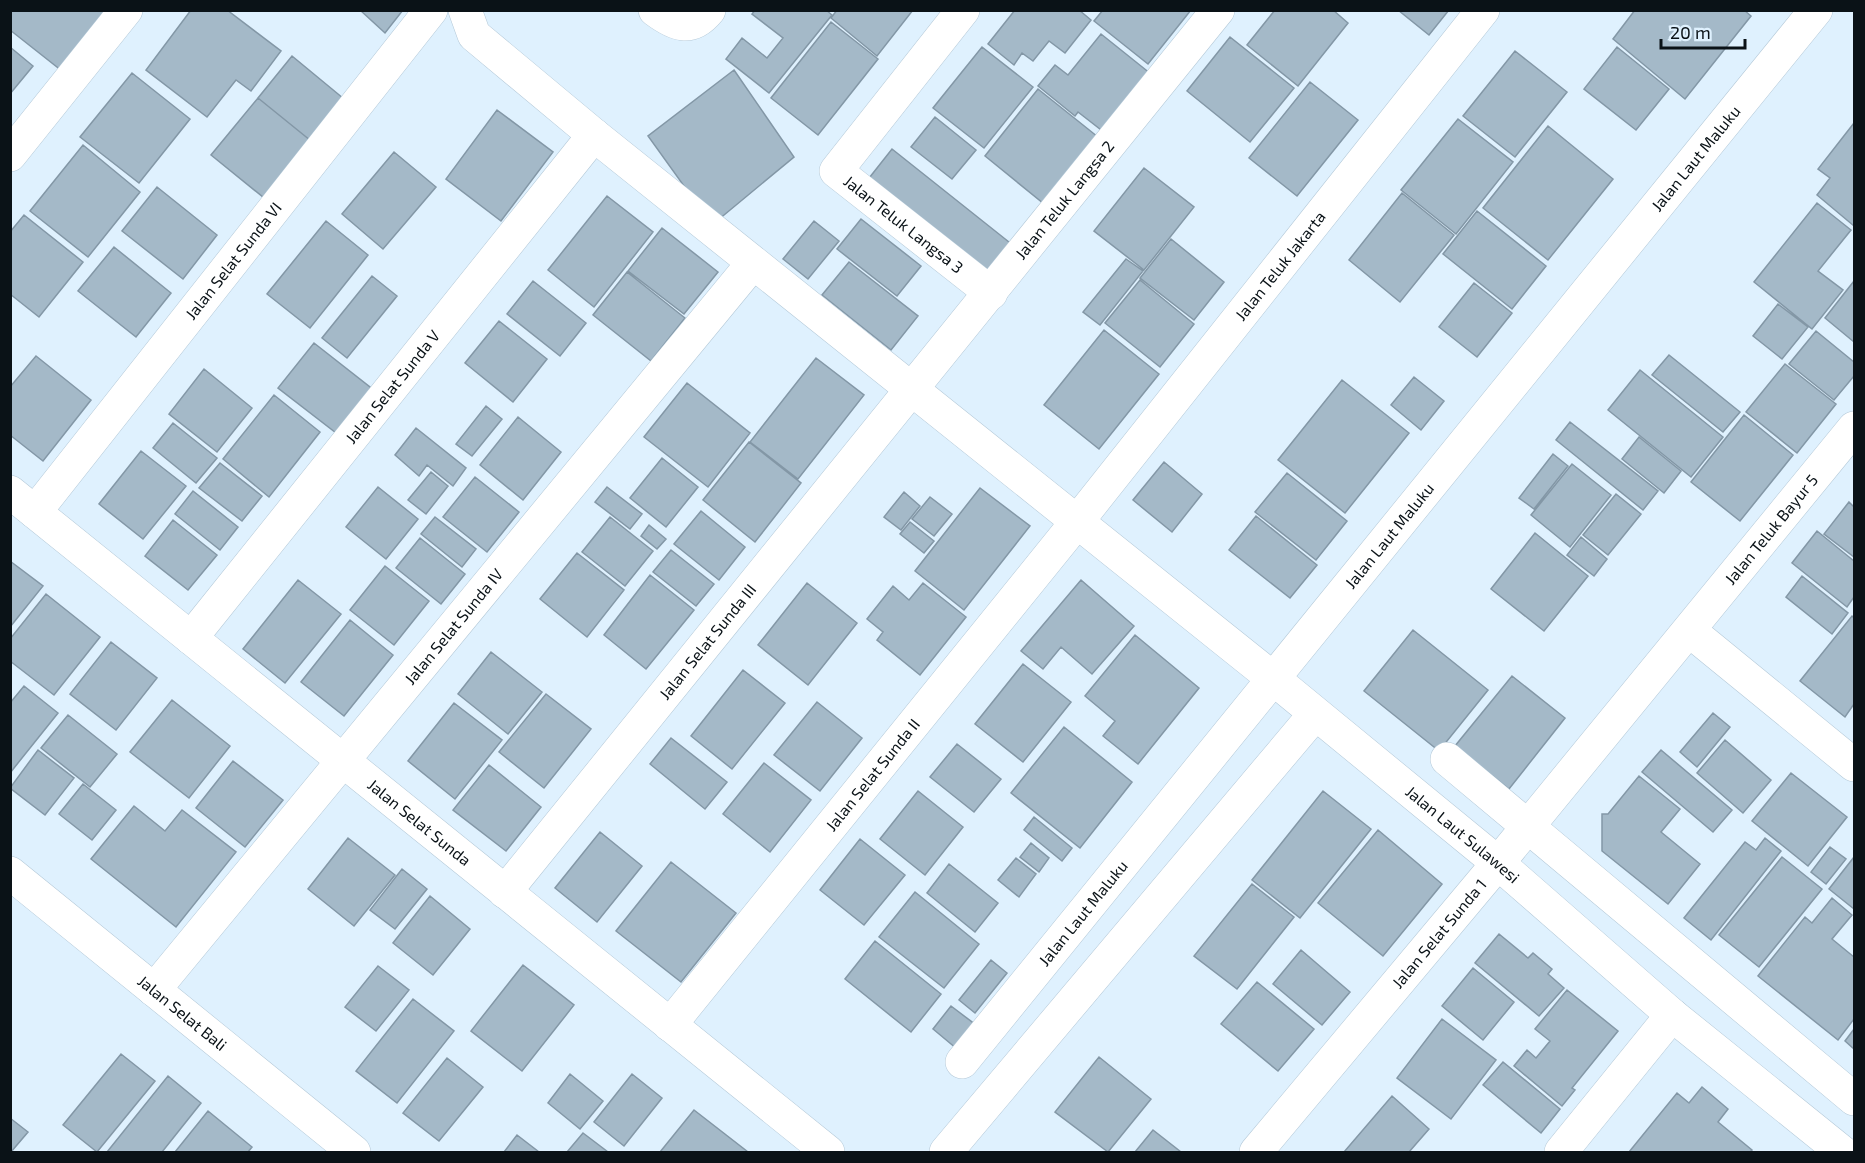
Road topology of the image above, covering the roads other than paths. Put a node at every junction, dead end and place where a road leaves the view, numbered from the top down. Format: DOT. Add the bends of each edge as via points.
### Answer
graph roads {
  1 [pos="126,10"];
  2 [pos="431,10"];
  3 [pos="465,10"];
  4 [pos="655,10"];
  5 [pos="963,10"];
  6 [pos="1218,10"];
  7 [pos="1484,10"];
  8 [pos="1816,10"];
  9 [pos="700,18"];
  10 [pos="594,135"];
  11 [pos="10,155"];
  12 [pos="753,263"];
  13 [pos="991,293"];
  14 [pos="912,392"];
  15 [pos="1854,428"];
  16 [pos="23,502"];
  17 [pos="1076,523"];
  18 [pos="1690,631"];
  19 [pos="191,638"];
  20 [pos="1275,680"];
  21 [pos="1315,714"];
  22 [pos="1447,759"];
  23 [pos="344,762"];
  24 [pos="1853,762"];
  25 [pos="1528,827"];
  26 [pos="1498,863"];
  27 [pos="10,873"];
  28 [pos="505,892"];
  29 [pos="154,990"];
  30 [pos="1672,1015"];
  31 [pos="670,1026"];
  32 [pos="962,1062"];
  33 [pos="1854,1099"];
  34 [pos="354,1152"];
  35 [pos="828,1152"];
  36 [pos="946,1152"];
  37 [pos="1256,1152"];
  38 [pos="1561,1152"];
  39 [pos="1842,1152"];
  1 -- 11 [label="street"];
  2 -- 16 [label="street, Jalan Selat Sunda VI"];
  3 -- 10 [label="street, Jalan Laut Sulawesi" via="474,35"];
  4 -- 9 [label="street" via="682,26"];
  5 -- 13 [label="street, Jalan Teluk Langsa 3" via="836,171"];
  6 -- 13 [label="street, Jalan Teluk Langsa 2"];
  7 -- 17 [label="street, Jalan Teluk Jakarta"];
  8 -- 20 [label="street, Jalan Laut Maluku"];
  10 -- 12 [label="street, Jalan Laut Sulawesi"];
  10 -- 19 [label="street, Jalan Selat Sunda V"];
  12 -- 14 [label="street, Jalan Laut Sulawesi"];
  12 -- 23 [label="street, Jalan Selat Sunda IV"];
  13 -- 14 [label="street, Jalan Teluk Langsa 2"];
  14 -- 17 [label="street, Jalan Laut Sulawesi"];
  14 -- 28 [label="street, Jalan Selat Sunda III"];
  15 -- 18 [label="street, Jalan Teluk Bayur 5"];
  16 -- 19 [label="street, Jalan Selat Sunda"];
  17 -- 20 [label="street, Jalan Laut Sulawesi"];
  17 -- 31 [label="street, Jalan Selat Sunda II"];
  18 -- 24 [label="street"];
  18 -- 25 [label="street, Jalan Selat Sunda 1"];
  19 -- 23 [label="street, Jalan Selat Sunda"];
  20 -- 21 [label="street, Jalan Laut Sulawesi"];
  20 -- 32 [label="street, Jalan Laut Maluku"];
  21 -- 26 [label="street, Jalan Laut Sulawesi"];
  21 -- 36 [label="street"];
  22 -- 25 [label="street"];
  23 -- 28 [label="street, Jalan Selat Sunda"];
  23 -- 29 [label="street, Jalan Selat Sunda IV"];
  25 -- 26 [label="street, Jalan Selat Sunda 1"];
  25 -- 33 [label="street"];
  26 -- 30 [label="street, Jalan Laut Sulawesi"];
  26 -- 37 [label="street, Jalan Selat Sunda 1"];
  27 -- 29 [label="street, Jalan Selat Bali"];
  28 -- 31 [label="street, Jalan Selat Sunda"];
  29 -- 34 [label="street, Jalan Selat Bali"];
  30 -- 38 [label="street"];
  30 -- 39 [label="street, Jalan Laut Sulawesi"];
  31 -- 35 [label="street, Jalan Selat Sunda"];
}
